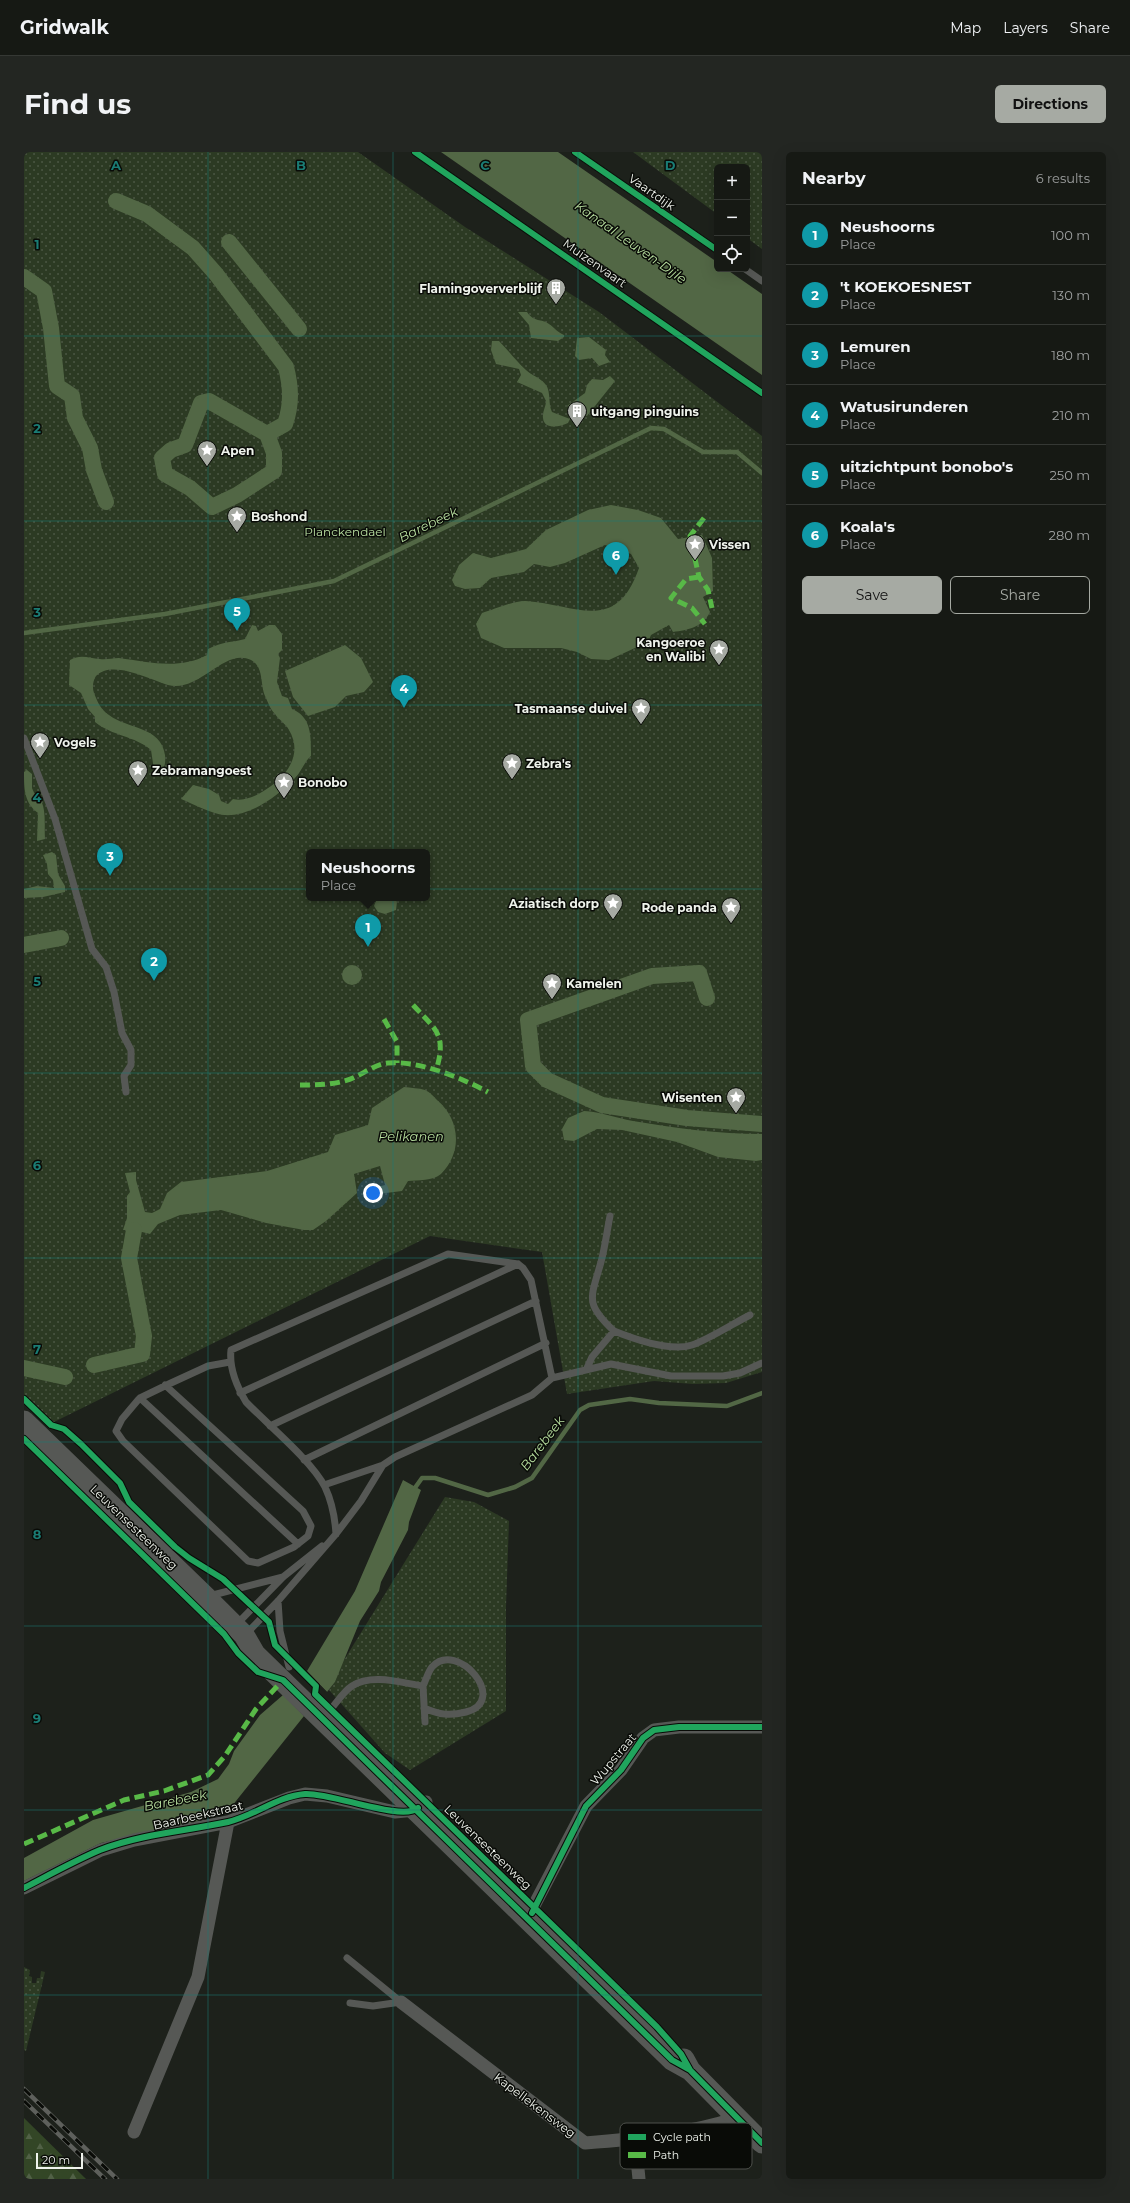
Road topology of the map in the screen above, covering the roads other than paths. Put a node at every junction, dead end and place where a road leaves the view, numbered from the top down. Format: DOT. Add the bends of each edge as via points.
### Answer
graph roads {
  1 [pos="415,152"];
  2 [pos="575,152"];
  3 [pos="714,248"];
  4 [pos="749,272"];
  5 [pos="762,281"];
  6 [pos="762,393"];
  7 [pos="24,738"];
  8 [pos="126,1092"];
  9 [pos="610,1216"];
  10 [pos="518,1264"];
  11 [pos="536,1301"];
  12 [pos="750,1315"];
  13 [pos="614,1331"];
  14 [pos="546,1343"];
  15 [pos="230,1362"];
  16 [pos="762,1363"];
  17 [pos="587,1368"];
  18 [pos="552,1378"];
  19 [pos="165,1386"];
  20 [pos="240,1393"];
  21 [pos="140,1398"];
  22 [pos="24,1420"];
  23 [pos="270,1426"];
  24 [pos="304,1460"];
  25 [pos="383,1466"];
  26 [pos="324,1485"];
  27 [pos="336,1534"];
  28 [pos="298,1544"];
  29 [pos="283,1577"];
  30 [pos="206,1597"];
  31 [pos="278,1601"];
  32 [pos="240,1631"];
  33 [pos="290,1667"];
  34 [pos="423,1686"];
  35 [pos="424,1708"];
  36 [pos="331,1709"];
  37 [pos="425,1722"];
  38 [pos="762,1727"];
  39 [pos="420,1806"];
  40 [pos="228,1822"];
  41 [pos="24,1888"];
  42 [pos="531,1914"];
  43 [pos="347,1958"];
  44 [pos="401,2002"];
  45 [pos="350,2003"];
  46 [pos="737,2118"];
  47 [pos="723,2123"];
  48 [pos="742,2123"];
  49 [pos="134,2132"];
  50 [pos="752,2132"];
  51 [pos="620,2140"];
  52 [pos="762,2142"];
  53 [pos="638,2169"];
  54 [pos="639,2179"];
  1 -- 6 [label="lane, Muizenvaart"];
  2 -- 3 [label="lane, Vaartdijk"];
  4 -- 5 [label="lane"];
  7 -- 8 [label="lane" via="55,819 92,949 106,968 114,992 122,1033 131,1050 131,1065 124,1076"];
  9 -- 13 [label="lane" via="591,1295 598,1315"];
  10 -- 11 [label="lane" via="531,1280"];
  10 -- 15 [label="lane" via="448,1254 231,1350"];
  10 -- 20 [label="lane"];
  11 -- 14 [label="lane"];
  11 -- 23 [label="lane"];
  12 -- 13 [label="lane" via="691,1346 661,1346"];
  13 -- 17 [label="lane" via="592,1357"];
  14 -- 18 [label="lane"];
  14 -- 24 [label="lane"];
  15 -- 19 [label="lane" via="208,1366"];
  15 -- 20 [label="lane"];
  16 -- 17 [label="lane" via="740,1373 708,1377 671,1376 616,1364"];
  17 -- 18 [label="lane"];
  18 -- 25 [label="lane" via="532,1395 395,1457"];
  19 -- 21 [label="lane"];
  19 -- 28 [label="lane" via="303,1511 311,1526 308,1536"];
  20 -- 23 [label="lane"];
  21 -- 28 [label="lane"];
  21 -- 28 [label="lane" via="116,1431 123,1442 248,1561 258,1563"];
  22 -- 30 [label="main road, Leuvensesteenweg"];
  23 -- 24 [label="lane"];
  24 -- 26 [label="lane"];
  25 -- 26 [label="lane"];
  25 -- 27 [label="lane"];
  26 -- 27 [label="lane" via="335,1518"];
  27 -- 29 [label="lane"];
  27 -- 31 [label="lane"];
  29 -- 30 [label="lane"];
  29 -- 32 [label="lane"];
  30 -- 32 [label="main road, Leuvensesteenweg"];
  31 -- 32 [label="lane"];
  31 -- 33 [label="lane" via="280,1631"];
  32 -- 33 [label="main road, Leuvensesteenweg" via="264,1644"];
  32 -- 39 [label="main road, Leuvensesteenweg" via="255,1654"];
  33 -- 36 [label="main road, Leuvensesteenweg"];
  34 -- 35 [label="lane"];
  34 -- 35 [label="lane" via="433,1666 442,1660 452,1660 472,1672 481,1684 484,1695 480,1704 472,1710 452,1716"];
  34 -- 36 [label="lane" via="390,1681 364,1682 352,1686"];
  35 -- 37 [label="lane"];
  36 -- 39 [label="main road, Leuvensesteenweg"];
  38 -- 42 [label="street, Wupstraat" via="679,1727 654,1730 644,1738 621,1770 586,1806"];
  39 -- 40 [label="street, Baarbeekstraat" via="395,1812 327,1796 305,1794"];
  39 -- 42 [label="main road, Leuvensesteenweg"];
  40 -- 41 [label="street, Baarbeekstraat" via="134,1840 101,1850"];
  40 -- 49 [label="street, Baarbeekstraat" via="198,1977"];
  42 -- 46 [label="main road, Leuvensesteenweg" via="672,2060 686,2062"];
  43 -- 44 [label="lane"];
  44 -- 45 [label="lane" via="373,2006"];
  44 -- 51 [label="street, Kapellekensweg" via="585,2143"];
  46 -- 47 [label="street, Kapellekensweg"];
  46 -- 48 [label="main road, Leuvensesteenweg"];
  50 -- 52 [label="main road, Leuvensesteenweg"];
  53 -- 54 [label="street"];
}
